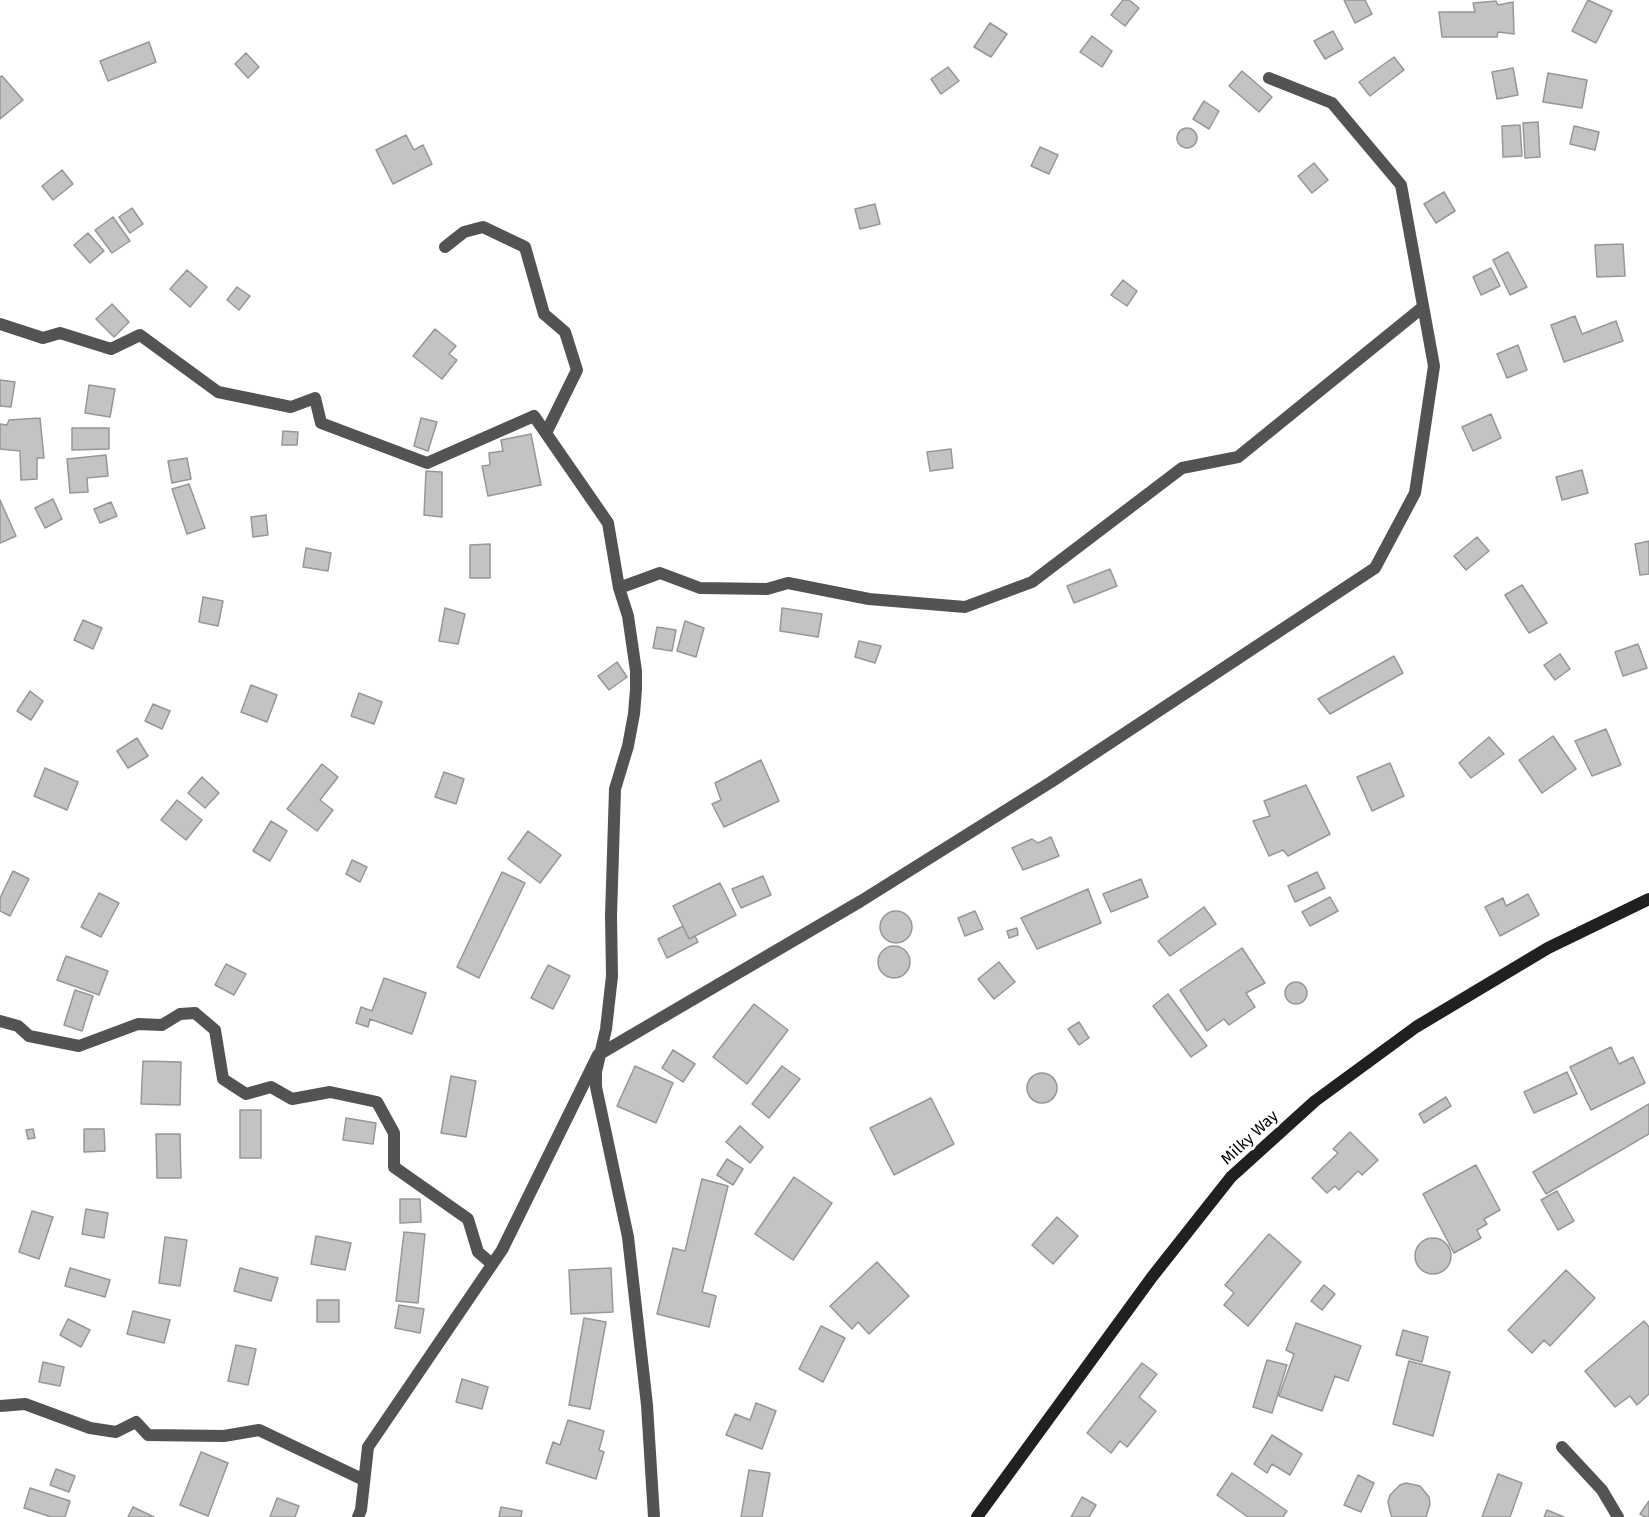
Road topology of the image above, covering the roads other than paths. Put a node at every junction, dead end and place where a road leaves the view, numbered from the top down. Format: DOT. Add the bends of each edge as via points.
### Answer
graph roads {
  1 [pos="1269,78"];
  2 [pos="446,247"];
  3 [pos="1423,307"];
  4 [pos="0,324"];
  5 [pos="546,433"];
  6 [pos="619,588"];
  7 [pos="1649,899"];
  8 [pos="0,1021"];
  9 [pos="598,1054"];
  10 [pos="492,1264"];
  11 [pos="0,1406"];
  12 [pos="1562,1447"];
  13 [pos="364,1480"];
  14 [pos="358,1517"];
  15 [pos="654,1517"];
  16 [pos="977,1517"];
  17 [pos="1618,1517"];
  1 -- 3 [label="street" via="1332,103 1401,185"];
  2 -- 5 [label="street" via="464,232 483,227 525,247 544,314 565,332 577,370"];
  3 -- 6 [label="street" via="1238,457 1182,468 1032,582 965,607 869,599 788,584 767,589 700,588 660,573"];
  3 -- 9 [label="street" via="1434,366 1415,493 1375,568 901,876"];
  4 -- 5 [label="street" via="43,338 60,333 111,349 140,334 218,392 291,407 315,398 321,423 427,463 534,416"];
  5 -- 6 [label="street" via="609,524"];
  6 -- 9 [label="street" via="628,616 636,689 628,746 615,789 612,976 606,1029"];
  7 -- 16 [label="street, Milky Way" via="1548,948 1416,1027 1315,1101 1231,1177 1152,1276"];
  8 -- 10 [label="street" via="18,1026 29,1036 79,1046 138,1024 162,1026 180,1014 195,1013 215,1030 223,1079 246,1094 271,1087 292,1099 330,1092 377,1102 394,1133 394,1167 468,1219 478,1252"];
  9 -- 10 [label="street"];
  9 -- 15 [label="street" via="596,1087 628,1237 647,1405"];
  10 -- 13 [label="street" via="368,1447"];
  11 -- 13 [label="street" via="25,1404 90,1428 116,1432 135,1422 148,1435 224,1436 259,1430"];
  12 -- 17 [label="street" via="1602,1490"];
  13 -- 14 [label="street"];
}
